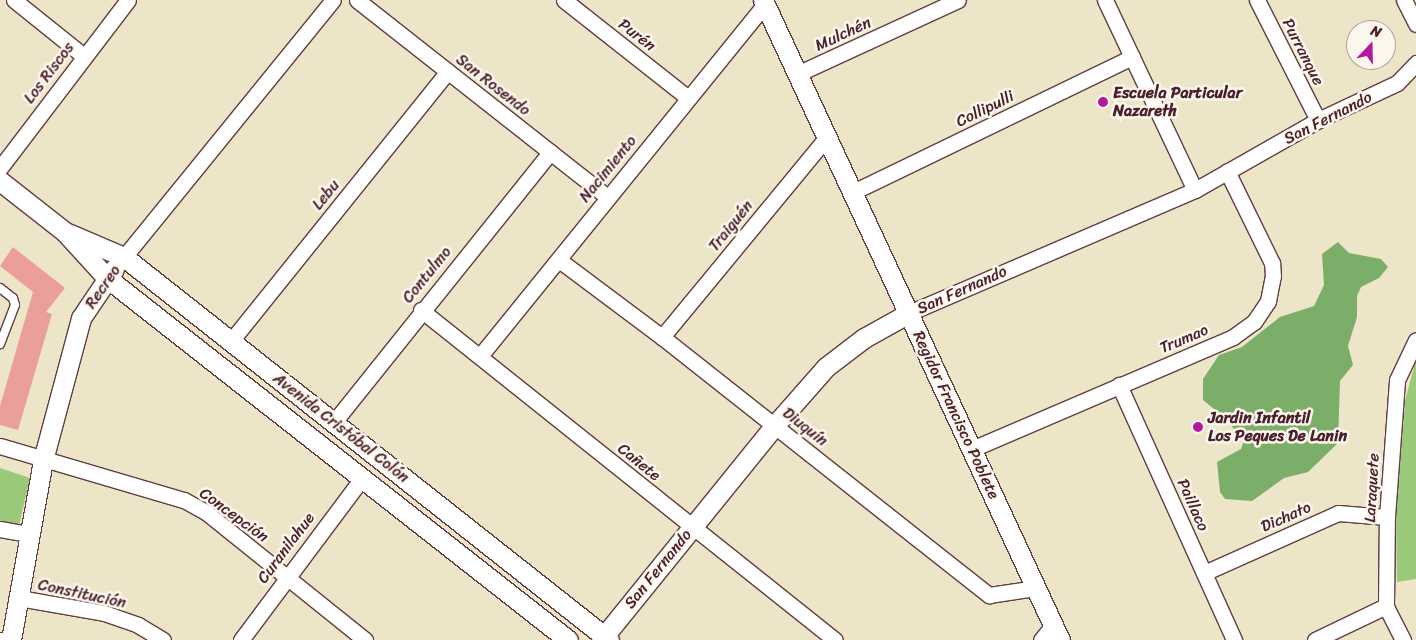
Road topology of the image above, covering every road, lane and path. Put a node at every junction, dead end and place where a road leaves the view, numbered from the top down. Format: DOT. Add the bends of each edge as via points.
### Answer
graph roads {
  1 [pos="14,0"];
  2 [pos="128,0"];
  3 [pos="333,0"];
  4 [pos="357,0"];
  5 [pos="564,0"];
  6 [pos="1105,0"];
  7 [pos="1256,0"];
  8 [pos="1404,0"];
  9 [pos="764,2"];
  10 [pos="951,2"];
  11 [pos="1416,24"];
  12 [pos="84,56"];
  13 [pos="1132,57"];
  14 [pos="1416,63"];
  15 [pos="448,71"];
  16 [pos="797,74"];
  17 [pos="688,98"];
  18 [pos="1318,120"];
  19 [pos="827,136"];
  20 [pos="550,152"];
  21 [pos="0,168"];
  22 [pos="1227,171"];
  23 [pos="0,181"];
  24 [pos="1195,190"];
  25 [pos="853,192"];
  26 [pos="607,197"];
  27 [pos="64,232"];
  28 [pos="124,257"];
  29 [pos="559,260"];
  30 [pos="107,278"];
  31 [pos="0,288"];
  32 [pos="421,310"];
  33 [pos="909,313"];
  34 [pos="662,337"];
  35 [pos="1416,340"];
  36 [pos="231,342"];
  37 [pos="0,344"];
  38 [pos="480,356"];
  39 [pos="1119,385"];
  40 [pos="334,422"];
  41 [pos="774,425"];
  42 [pos="0,446"];
  43 [pos="972,449"];
  44 [pos="43,460"];
  45 [pos="362,478"];
  46 [pos="1387,517"];
  47 [pos="692,527"];
  48 [pos="0,529"];
  49 [pos="29,534"];
  50 [pos="1204,573"];
  51 [pos="286,577"];
  52 [pos="1036,588"];
  53 [pos="19,598"];
  54 [pos="1386,606"];
  55 [pos="1056,633"];
  56 [pos="605,639"];
  57 [pos="11,640"];
  58 [pos="163,640"];
  59 [pos="241,640"];
  60 [pos="365,640"];
  61 [pos="568,640"];
  62 [pos="835,640"];
  63 [pos="1041,640"];
  64 [pos="1234,640"];
  65 [pos="1314,640"];
  66 [pos="1403,640"];
  1 -- 12 [label="street"];
  2 -- 12 [label="street, Los Riscos"];
  3 -- 28 [label="street, Recreo"];
  4 -- 15 [label="street, San Rosendo"];
  5 -- 17 [label="street, Purén"];
  6 -- 13 [label="street"];
  7 -- 18 [label="street, Purranque"];
  8 -- 11 [label="street"];
  9 -- 16 [label="street, Regidor Francisco Poblete"];
  9 -- 17 [label="street, Nacimiento"];
  10 -- 16 [label="street, Mulchén"];
  12 -- 21 [label="street, Los Riscos"];
  13 -- 24 [label="street"];
  13 -- 25 [label="street, Collipulli"];
  14 -- 18 [label="street, San Fernando" via="1397,83"];
  15 -- 20 [label="street, San Rosendo"];
  15 -- 36 [label="street, Lebu"];
  16 -- 19 [label="street, Regidor Francisco Poblete"];
  17 -- 26 [label="street, Nacimiento"];
  18 -- 22 [label="street, San Fernando"];
  19 -- 25 [label="street, Regidor Francisco Poblete"];
  19 -- 34 [label="street, Traiguén"];
  20 -- 26 [label="street, San Rosendo"];
  20 -- 32 [label="street, Contulmo"];
  22 -- 24 [label="street, San Fernando"];
  22 -- 39 [label="street, Trumao" via="1272,263 1274,276 1268,301 1244,331"];
  23 -- 27 [label="street, Avenida Cristóbal Colón"];
  24 -- 33 [label="street, San Fernando"];
  25 -- 33 [label="street, Regidor Francisco Poblete"];
  26 -- 29 [label="street, Nacimiento"];
  27 -- 28 [label="street, Avenida Cristóbal Colón"];
  27 -- 30 [label="street, Avenida Cristóbal Colón"];
  28 -- 30 [label="street, Recreo"];
  28 -- 36 [label="street, Avenida Cristóbal Colón"];
  29 -- 34 [label="street, Diuquín"];
  29 -- 38 [label="street, Nacimiento"];
  30 -- 44 [label="street, Recreo" via="81,318"];
  30 -- 45 [label="street, Avenida Cristóbal Colón"];
  31 -- 37 [label="lane" via="13,298 15,305"];
  32 -- 38 [label="street, Cañete"];
  32 -- 40 [label="street, Contulmo"];
  33 -- 41 [label="street, San Fernando" via="864,338 826,367"];
  33 -- 43 [label="street, Regidor Francisco Poblete"];
  34 -- 41 [label="street, Diuquín"];
  35 -- 46 [label="street, Laraquete" via="1397,380"];
  36 -- 40 [label="street, Avenida Cristóbal Colón"];
  38 -- 47 [label="street, Cañete"];
  39 -- 43 [label="street, Trumao"];
  39 -- 50 [label="street, Paillaco"];
  40 -- 56 [label="street, Avenida Cristóbal Colón"];
  41 -- 47 [label="street, San Fernando"];
  41 -- 52 [label="street, Diuquín" via="989,595"];
  42 -- 44 [label="street, Concepción"];
  43 -- 52 [label="street, Regidor Francisco Poblete"];
  44 -- 49 [label="street, Recreo"];
  44 -- 51 [label="street, Concepción" via="184,500 207,513"];
  45 -- 51 [label="street, Curanilahue"];
  45 -- 61 [label="street, Avenida Cristóbal Colón"];
  46 -- 50 [label="street, Dichato" via="1338,513"];
  46 -- 54 [label="street, Laraquete"];
  47 -- 56 [label="street, San Fernando"];
  47 -- 62 [label="street, Cañete"];
  48 -- 49 [label="street"];
  49 -- 53 [label="street, Recreo"];
  50 -- 64 [label="street, Paillaco"];
  51 -- 59 [label="street, Curanilahue"];
  51 -- 60 [label="street, Concepción"];
  52 -- 55 [label="street, Regidor Francisco Poblete"];
  53 -- 57 [label="street, Recreo"];
  53 -- 58 [label="street, Constitución" via="104,613 138,625"];
  54 -- 65 [label="street"];
  54 -- 66 [label="street, Laraquete"];
  55 -- 63 [label="street"];
}
